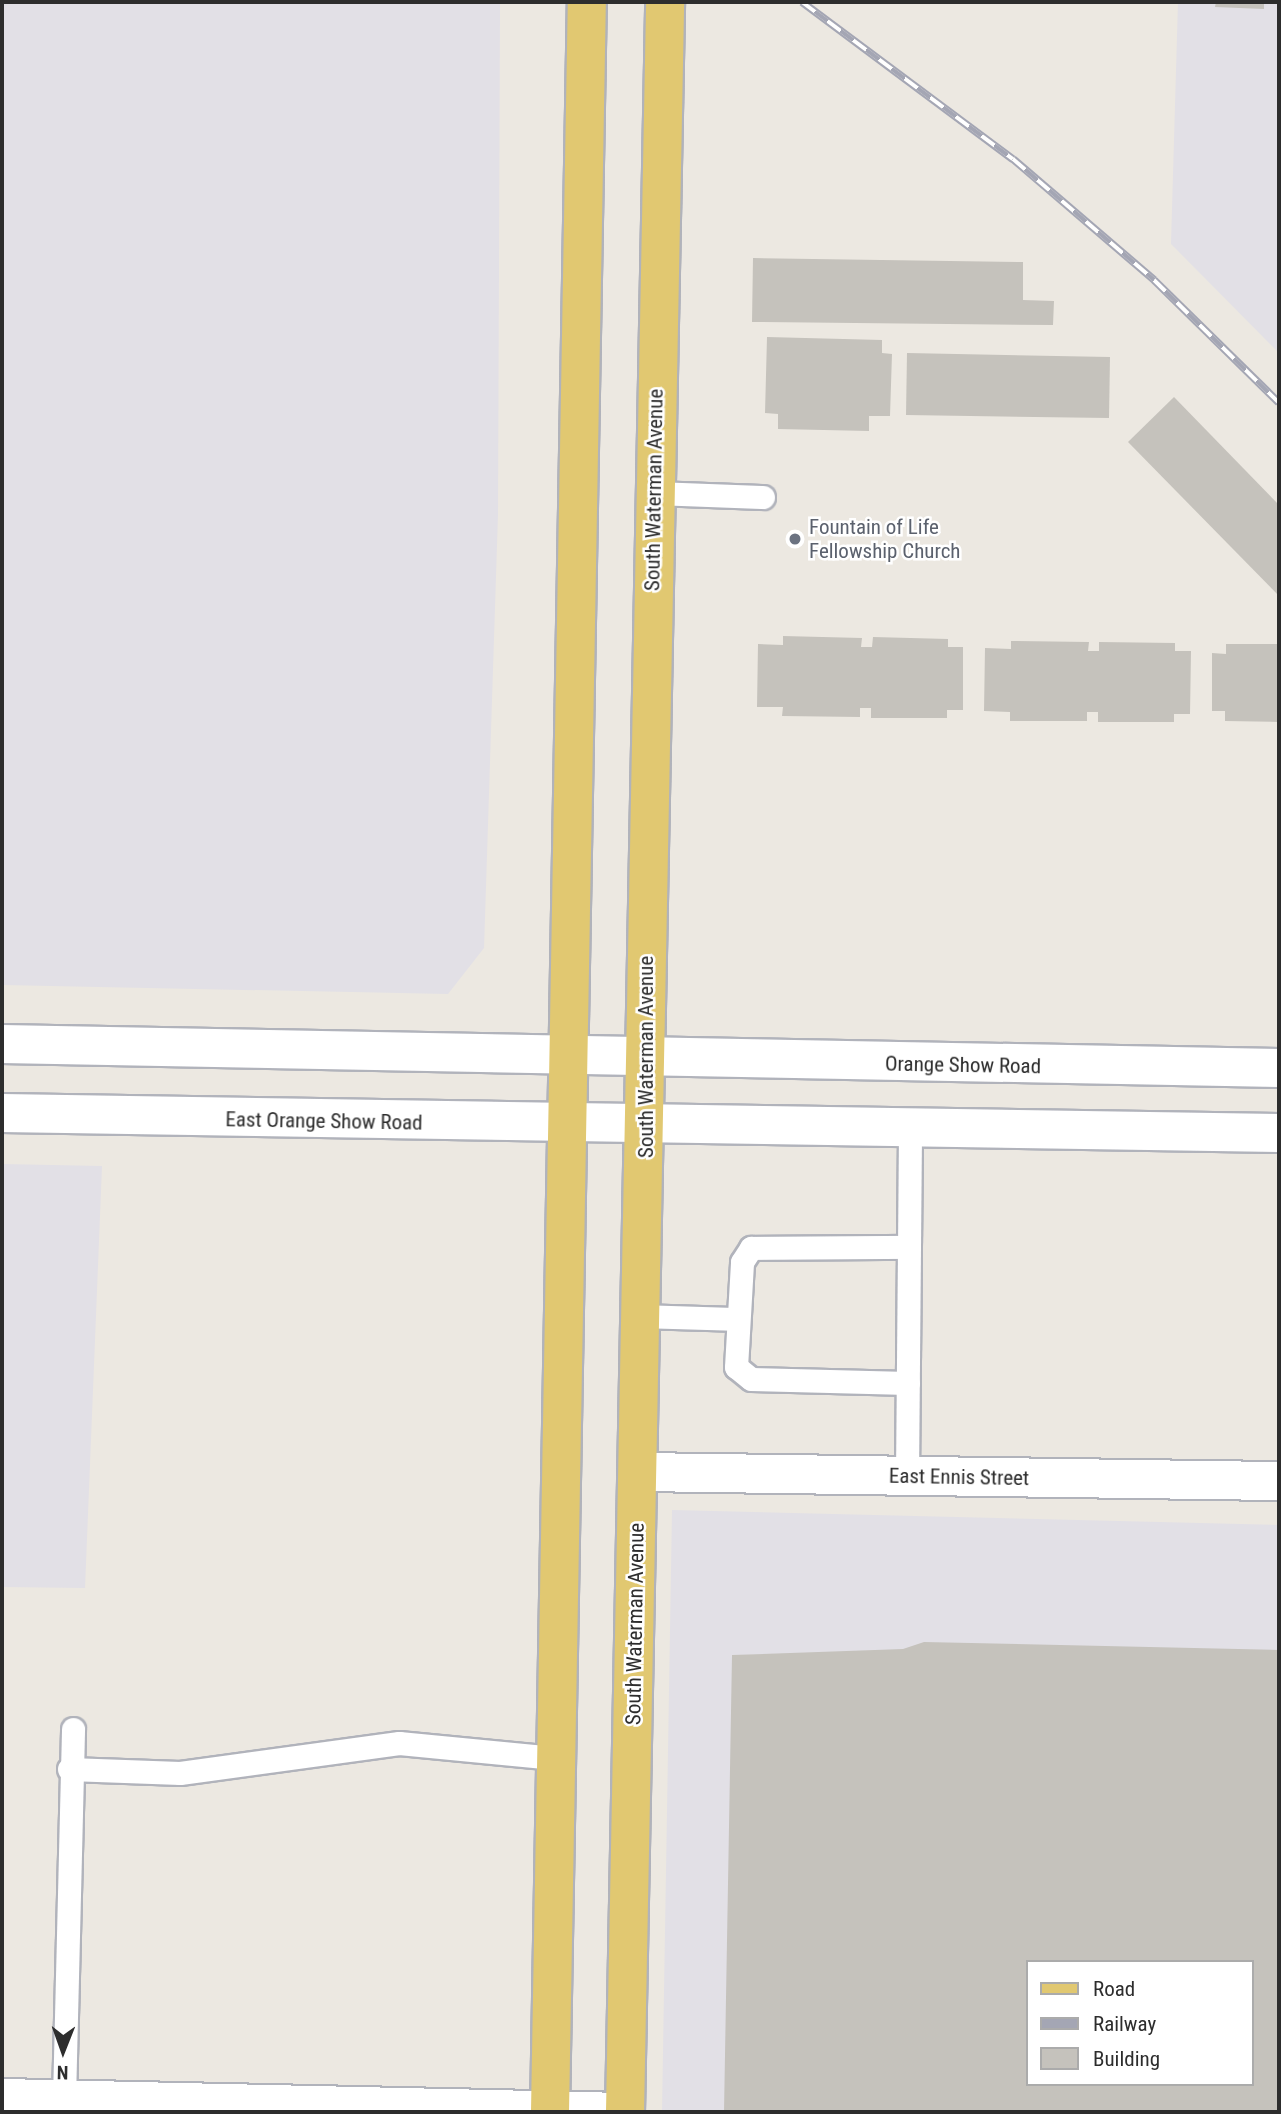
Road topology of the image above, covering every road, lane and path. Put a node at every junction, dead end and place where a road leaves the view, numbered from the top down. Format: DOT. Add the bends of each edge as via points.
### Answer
graph roads {
  1 [pos="587,2"];
  2 [pos="665,2"];
  3 [pos="653,493"];
  4 [pos="763,497"];
  5 [pos="2,1044"];
  6 [pos="567,1057"];
  7 [pos="646,1061"];
  8 [pos="1279,1068"];
  9 [pos="2,1114"];
  10 [pos="646,1124"];
  11 [pos="564,1126"];
  12 [pos="910,1127"];
  13 [pos="1279,1133"];
  14 [pos="909,1247"];
  15 [pos="642,1317"];
  16 [pos="738,1319"];
  17 [pos="908,1382"];
  18 [pos="639,1472"];
  19 [pos="907,1476"];
  20 [pos="1279,1481"];
  21 [pos="73,1729"];
  22 [pos="554,1758"];
  23 [pos="69,1769"];
  24 [pos="2,2098"];
  25 [pos="64,2099"];
  26 [pos="550,2111"];
  27 [pos="625,2112"];
  1 -- 6 [label="main road"];
  2 -- 3 [label="main road, South Waterman Avenue"];
  3 -- 4 [label="lane"];
  3 -- 7 [label="main road, South Waterman Avenue"];
  5 -- 6 [label="main road"];
  6 -- 7 [label="main road"];
  6 -- 11 [label="main road"];
  7 -- 8 [label="main road, Orange Show Road"];
  7 -- 10 [label="main road, South Waterman Avenue"];
  9 -- 11 [label="main road, East Orange Show Road"];
  10 -- 11 [label="main road, East Orange Show Road"];
  10 -- 12 [label="main road"];
  10 -- 15 [label="main road, South Waterman Avenue"];
  11 -- 22 [label="main road"];
  12 -- 13 [label="main road"];
  12 -- 14 [label="lane"];
  14 -- 16 [label="lane" via="751,1248 742,1262"];
  14 -- 17 [label="lane"];
  15 -- 16 [label="lane"];
  15 -- 18 [label="main road, South Waterman Avenue"];
  16 -- 17 [label="lane" via="736,1367 751,1379"];
  17 -- 19 [label="lane"];
  18 -- 19 [label="main road, East Ennis Street"];
  18 -- 27 [label="main road, South Waterman Avenue"];
  19 -- 20 [label="main road, East Ennis Street"];
  21 -- 23 [label="lane"];
  22 -- 23 [label="lane" via="399,1743 180,1773"];
  22 -- 26 [label="main road"];
  23 -- 25 [label="lane"];
  24 -- 25 [label="main road"];
  25 -- 26 [label="main road"];
  26 -- 27 [label="main road"];
}
